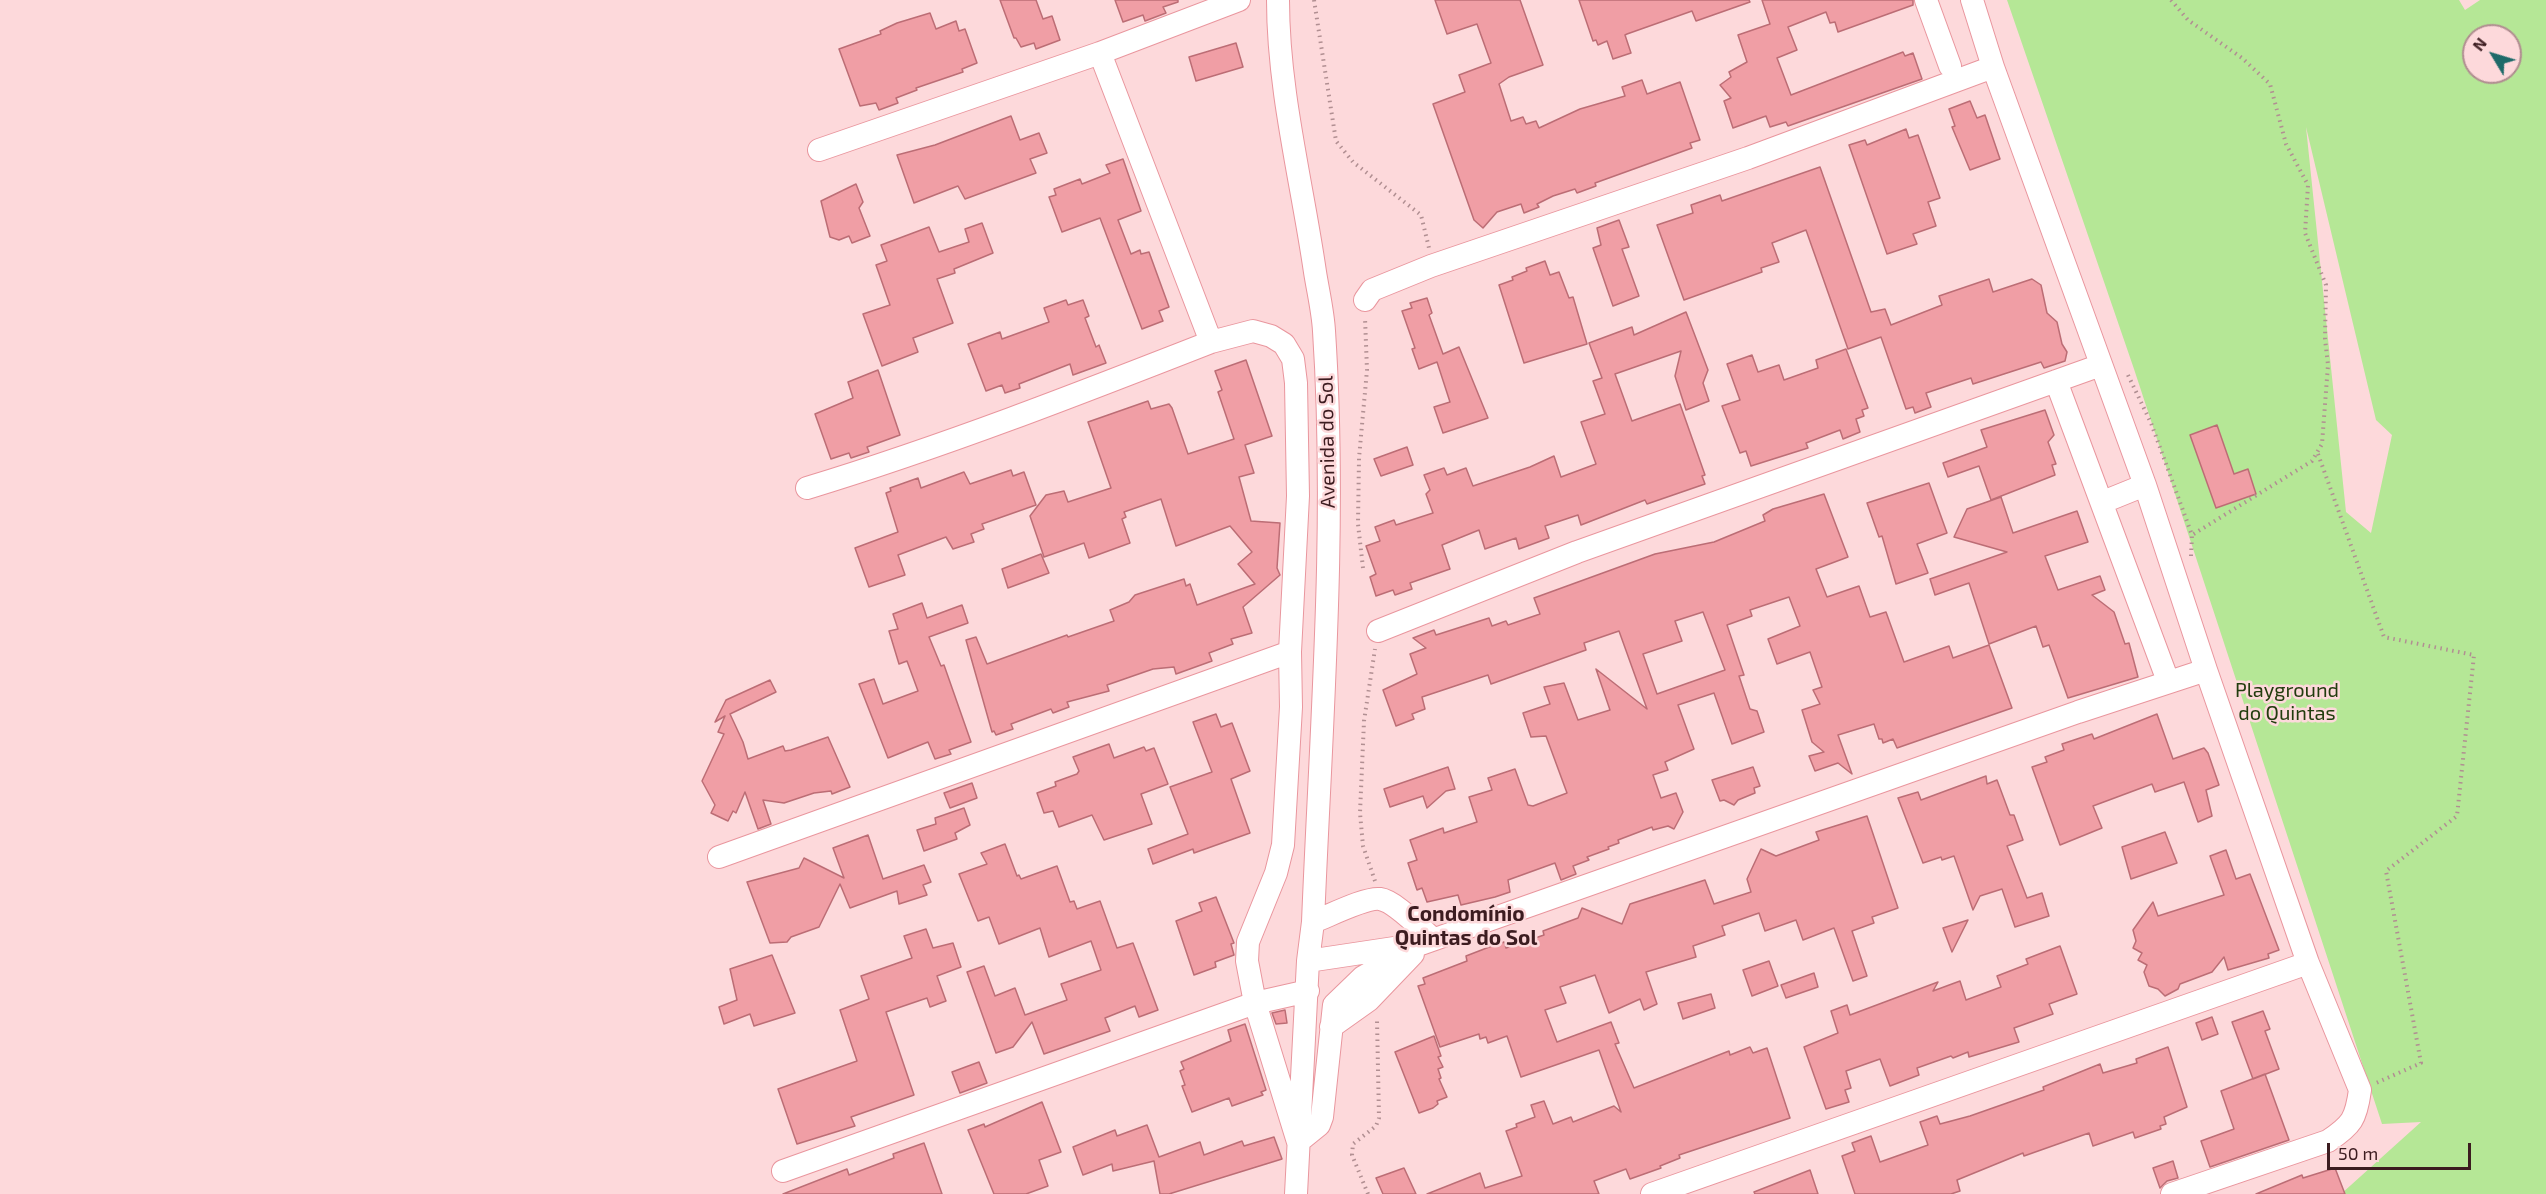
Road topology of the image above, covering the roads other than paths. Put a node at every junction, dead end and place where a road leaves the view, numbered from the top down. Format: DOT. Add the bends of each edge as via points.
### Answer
graph roads {
  1 [pos="1239,0"];
  2 [pos="1278,0"];
  3 [pos="1926,0"];
  4 [pos="1972,0"];
  5 [pos="1100,53"];
  6 [pos="1950,66"];
  7 [pos="1993,67"];
  8 [pos="819,150"];
  9 [pos="1365,300"];
  10 [pos="1212,342"];
  11 [pos="2112,365"];
  12 [pos="2056,381"];
  13 [pos="2145,485"];
  14 [pos="807,488"];
  15 [pos="2103,502"];
  16 [pos="1378,631"];
  17 [pos="1290,652"];
  18 [pos="2206,670"];
  19 [pos="2168,681"];
  20 [pos="719,857"];
  21 [pos="1313,922"];
  22 [pos="1425,944"];
  23 [pos="1333,960"];
  24 [pos="1308,961"];
  25 [pos="2308,963"];
  26 [pos="1308,991"];
  27 [pos="1255,1003"];
  28 [pos="1333,1016"];
  29 [pos="1298,1142"];
  30 [pos="783,1171"];
  31 [pos="1296,1194"];
  32 [pos="1652,1194"];
  33 [pos="2172,1194"];
  1 -- 5 [label="street"];
  2 -- 21 [label="street, Avenida do Sol" via="1281,61 1324,329 1330,466"];
  3 -- 6 [label="street"];
  4 -- 7 [label="street"];
  5 -- 8 [label="street"];
  5 -- 10 [label="street"];
  7 -- 9 [label="street" via="1748,158 1431,266 1372,290"];
  7 -- 11 [label="street"];
  10 -- 14 [label="street" via="1023,416"];
  10 -- 17 [label="street" via="1253,331 1284,344 1293,359 1298,486"];
  11 -- 12 [label="street"];
  11 -- 13 [label="street"];
  12 -- 15 [label="street"];
  12 -- 16 [label="street" via="1577,552"];
  13 -- 15 [label="street"];
  13 -- 18 [label="street"];
  15 -- 19 [label="street"];
  17 -- 20 [label="street"];
  17 -- 27 [label="street" via="1283,845 1248,942 1247,961"];
  18 -- 19 [label="street"];
  18 -- 25 [label="street"];
  19 -- 22 [label="street"];
  21 -- 22 [label="street" via="1364,901 1381,899 1391,904"];
  21 -- 24 [label="street, Avenida do Sol"];
  22 -- 23 [label="street"];
  22 -- 28 [label="street" via="1370,1000"];
  22 -- 28 [label="street" via="1376,968"];
  23 -- 24 [label="street"];
  23 -- 28 [label="street"];
  24 -- 26 [label="street, Avenida do Sol"];
  25 -- 32 [label="street"];
  25 -- 33 [label="street" via="2365,1081 2357,1112 2348,1127 2328,1141"];
  26 -- 27 [label="street"];
  26 -- 29 [label="street, Avenida do Sol"];
  27 -- 29 [label="street"];
  27 -- 30 [label="street"];
  28 -- 29 [label="street" via="1322,1117 1319,1125"];
  29 -- 31 [label="street"];
}
